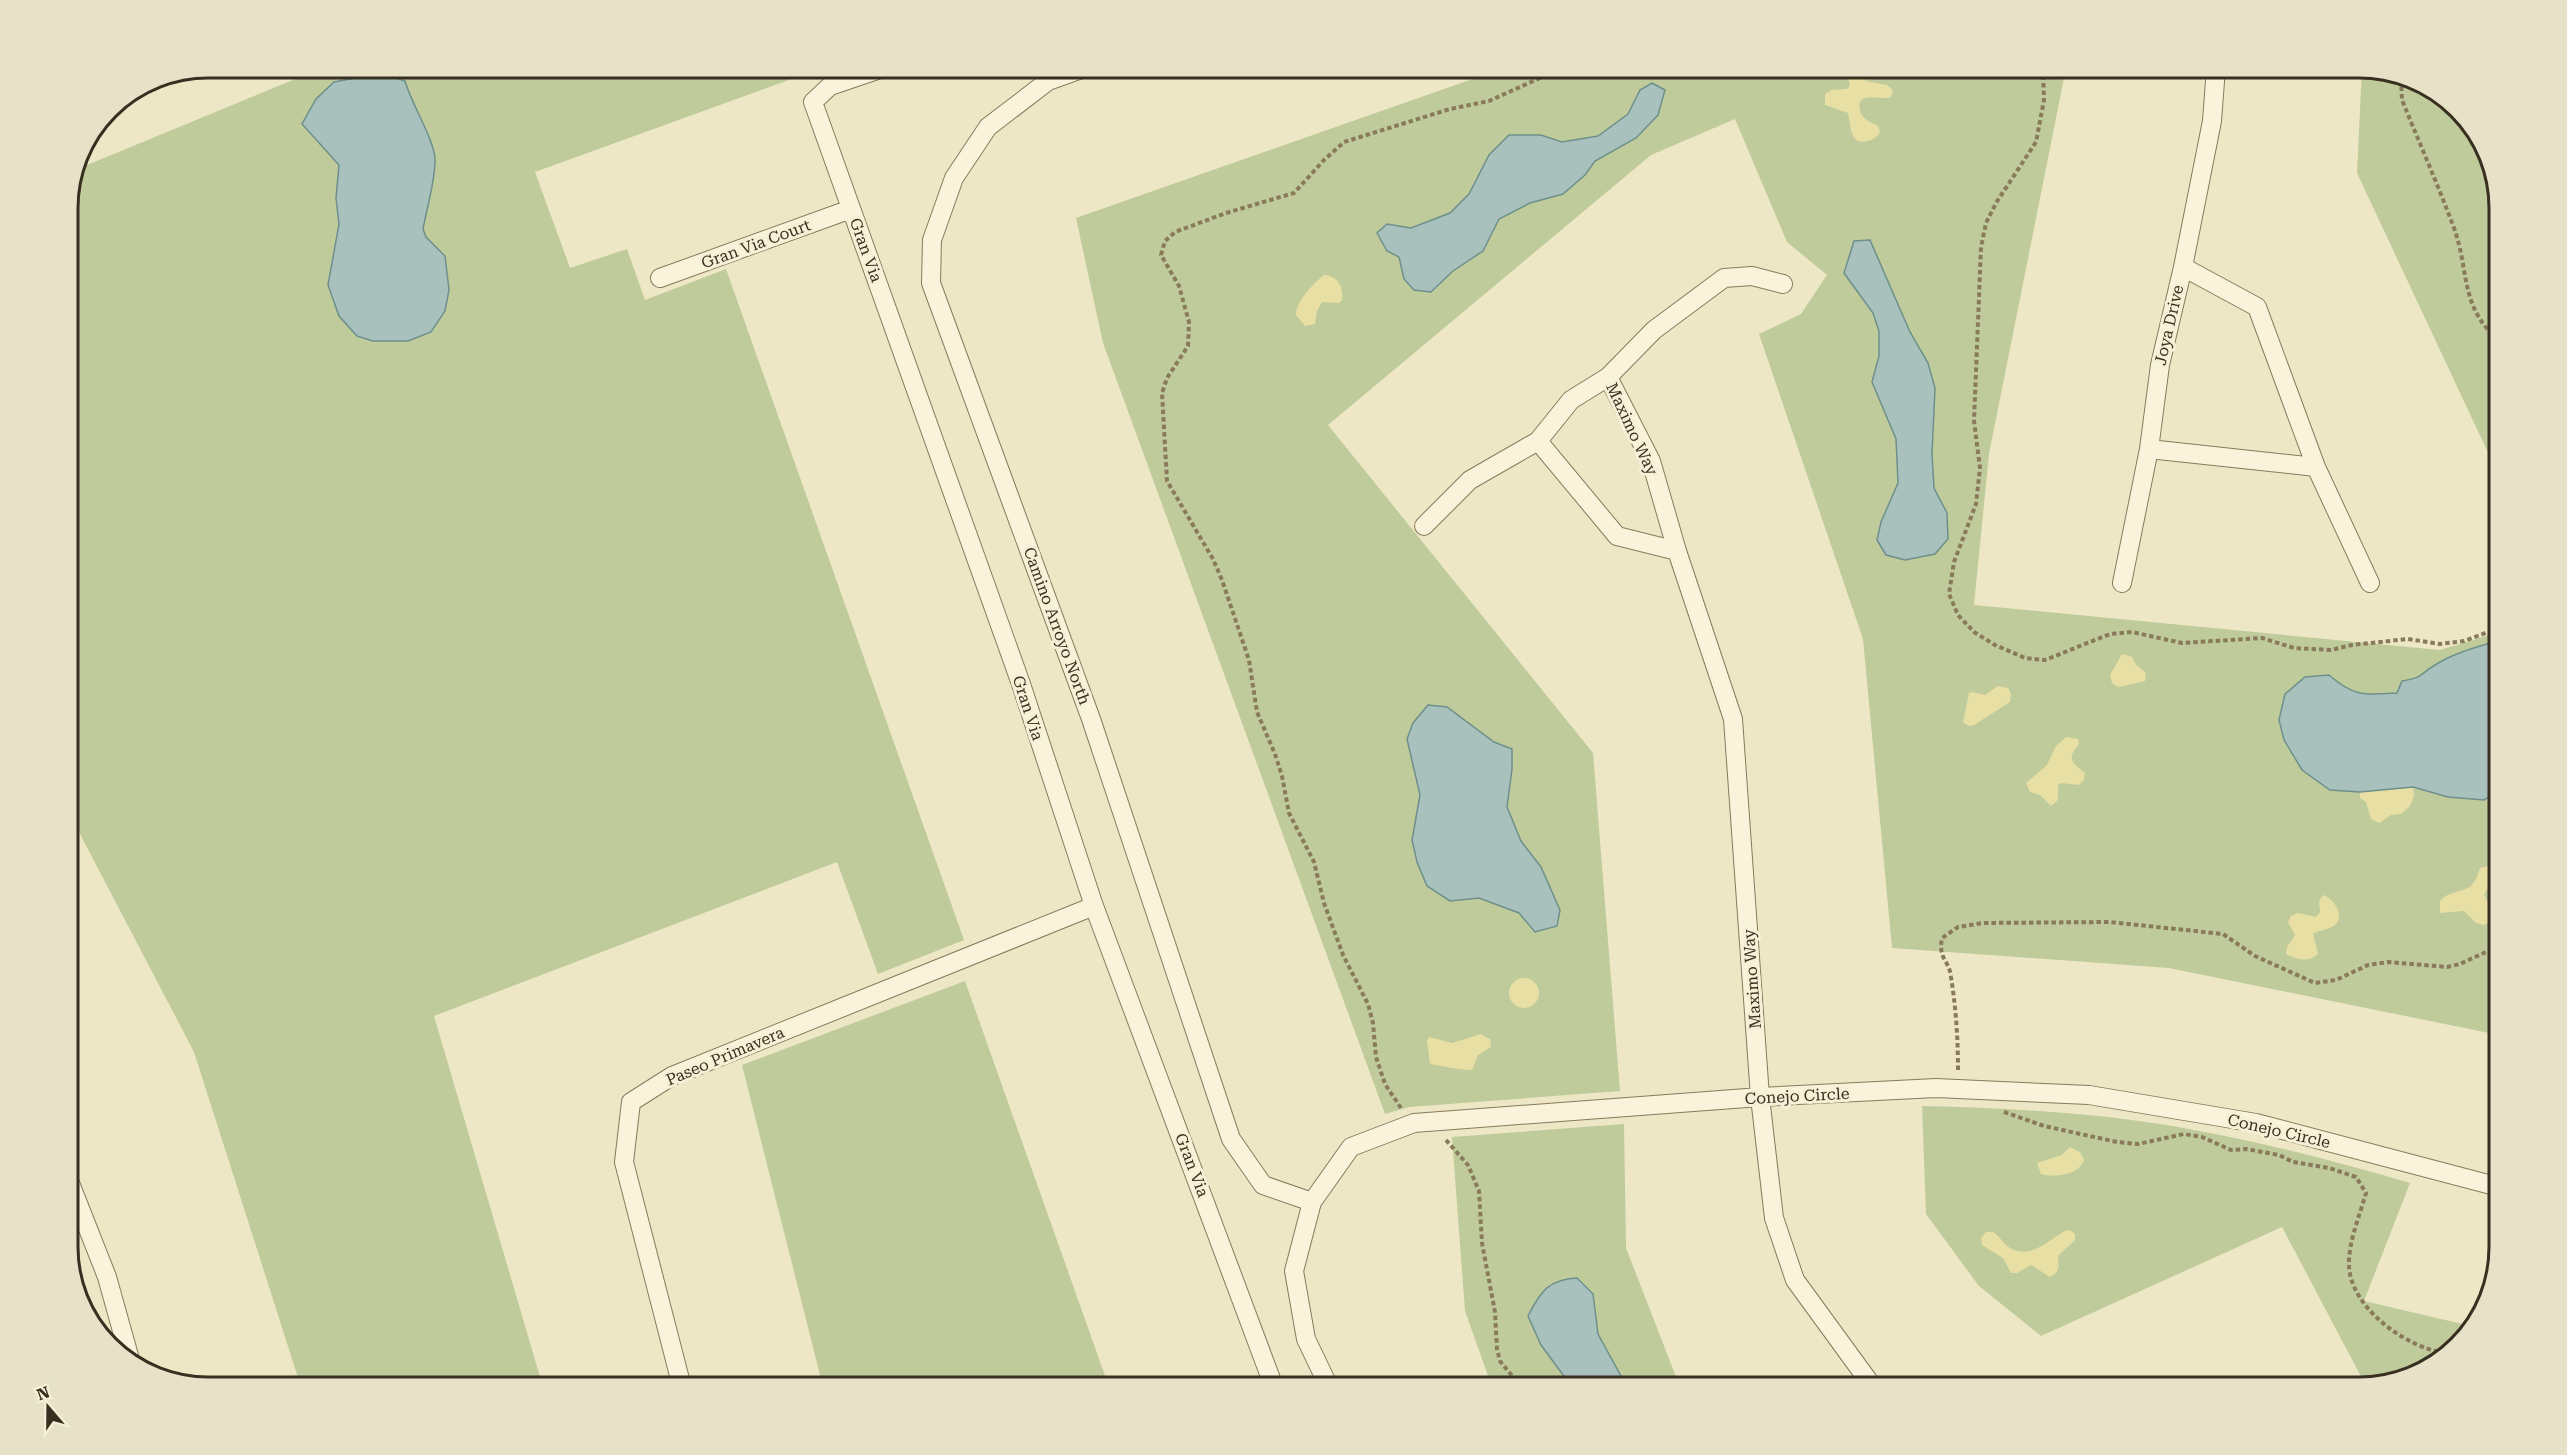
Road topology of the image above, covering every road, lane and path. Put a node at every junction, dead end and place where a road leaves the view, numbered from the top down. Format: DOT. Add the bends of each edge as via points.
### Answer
graph roads {
  1 [pos="854,78"];
  2 [pos="1056,78"];
  3 [pos="1540,78"];
  4 [pos="2043,78"];
  5 [pos="2215,78"];
  6 [pos="2401,85"];
  7 [pos="851,209"];
  8 [pos="2183,267"];
  9 [pos="660,278"];
  10 [pos="1783,284"];
  11 [pos="2489,332"];
  12 [pos="1608,377"];
  13 [pos="1538,441"];
  14 [pos="2149,449"];
  15 [pos="2316,467"];
  16 [pos="1424,526"];
  17 [pos="1677,551"];
  18 [pos="2122,583"];
  19 [pos="2370,583"];
  20 [pos="2489,632"];
  21 [pos="1094,906"];
  22 [pos="2489,951"];
  23 [pos="1957,1089"];
  24 [pos="1988,1091"];
  25 [pos="1760,1097"];
  26 [pos="1421,1122"];
  27 [pos="2489,1184"];
  28 [pos="1312,1202"];
  29 [pos="78,1203"];
  30 [pos="128,1349"];
  31 [pos="2438,1350"];
  32 [pos="679,1377"];
  33 [pos="1270,1377"];
  34 [pos="1324,1377"];
  35 [pos="1512,1377"];
  36 [pos="1865,1377"];
  1 -- 7 [label="street, Gran Via" via="830,86 813,102"];
  2 -- 28 [label="street, Camino Arroyo North" via="988,127 954,178 932,240 931,283 1091,719 1231,1139 1263,1185"];
  3 -- 26 [label="path" via="1489,101 1344,142 1294,193 1175,232 1165,241 1161,255 1179,286 1190,322 1188,346 1162,393 1167,481 1222,579 1249,660 1257,712 1275,754 1291,819 1314,862 1343,955 1368,1004 1376,1057 1385,1084 1401,1108"];
  4 -- 20 [label="path" via="2044,100 2036,142 1996,203 1980,246 1974,421 1980,468 1976,504 1954,562 1948,594 1958,615 1974,632 1995,645 2025,658 2045,660 2110,633 2132,632 2181,643 2262,638 2294,648 2331,650 2408,639 2440,644"];
  5 -- 8 [label="street, Joya Drive" via="2212,121"];
  6 -- 11 [label="path" via="2402,100 2455,231 2474,310"];
  7 -- 9 [label="street, Gran Via Court"];
  7 -- 21 [label="street, Gran Via" via="1021,684"];
  8 -- 14 [label="street, Joya Drive" via="2160,365"];
  8 -- 15 [label="street" via="2257,306"];
  10 -- 12 [label="street, Maximo Way" via="1752,276 1724,278 1654,330"];
  12 -- 13 [label="street, Maximo Way" via="1571,400"];
  12 -- 17 [label="street, Maximo Way" via="1651,461"];
  13 -- 16 [label="street, Maximo Way" via="1470,480"];
  13 -- 17 [label="street" via="1617,536"];
  14 -- 15 [label="street"];
  14 -- 18 [label="street, Joya Drive"];
  15 -- 19 [label="street"];
  17 -- 25 [label="street, Maximo Way" via="1733,719"];
  21 -- 32 [label="street, Paseo Primavera" via="672,1076 631,1102 624,1162"];
  21 -- 33 [label="street, Gran Via"];
  22 -- 23 [label="path" via="2447,967 2388,962 2368,965 2336,981 2315,983 2255,956 2223,934 2110,922 1983,923 1958,927 1942,938 1940,951 1951,973 1957,1019"];
  23 -- 24 [label="street, Conejo Circle"];
  23 -- 25 [label="street, Conejo Circle"];
  24 -- 27 [label="street, Conejo Circle" via="2090,1095 2256,1123"];
  24 -- 31 [label="path" via="1992,1105 2000,1111 2044,1126 2138,1144 2184,1134 2202,1137 2230,1150 2279,1155 2356,1177 2366,1193 2349,1266 2358,1294 2395,1334"];
  25 -- 26 [label="street, Conejo Circle"];
  25 -- 36 [label="street, Maximo Way" via="1773,1218 1795,1280"];
  26 -- 28 [label="street, Conejo Circle" via="1351,1147"];
  26 -- 35 [label="path" via="1446,1140 1468,1165 1479,1191 1482,1244 1495,1312 1497,1349 1500,1361"];
  28 -- 34 [label="street, Conejo Circle" via="1294,1271 1306,1339"];
  29 -- 30 [label="street" via="107,1277"];
}
